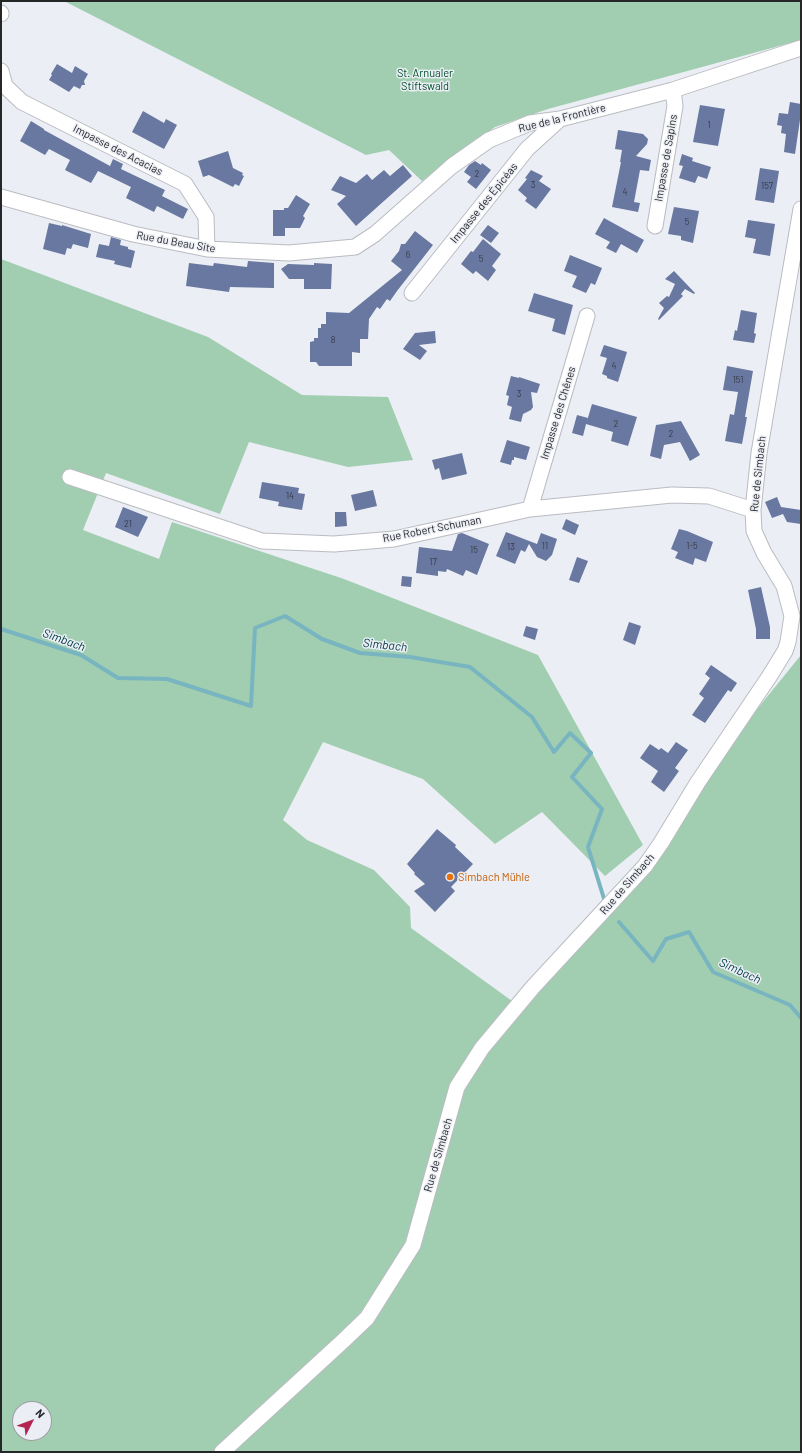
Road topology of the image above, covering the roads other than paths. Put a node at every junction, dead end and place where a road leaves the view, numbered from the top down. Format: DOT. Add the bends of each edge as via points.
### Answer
graph roads {
  1 [pos="801,48"];
  2 [pos="1,71"];
  3 [pos="674,90"];
  4 [pos="560,119"];
  5 [pos="1,197"];
  6 [pos="801,209"];
  7 [pos="654,226"];
  8 [pos="355,247"];
  9 [pos="207,249"];
  10 [pos="412,293"];
  11 [pos="587,316"];
  12 [pos="70,477"];
  13 [pos="530,509"];
  14 [pos="753,510"];
  15 [pos="222,1452"];
  1 -- 3 [label="street, Rue de la Frontière"];
  2 -- 9 [label="street, Impasse des Acacias" via="5,86 22,102 185,184 206,216"];
  3 -- 4 [label="street, Rue de la Frontière"];
  3 -- 7 [label="street, Impasse de Sapins" via="675,106"];
  4 -- 8 [label="street, Rue de la Frontière" via="530,123 489,140 452,166 375,234"];
  4 -- 10 [label="street, Impasse des Épicéas" via="527,149"];
  5 -- 9 [label="street, Rue du Beau Site" via="133,234"];
  6 -- 14 [label="street, Rue de Simbach" via="759,453"];
  8 -- 9 [label="street, Rue du Beau Site" via="289,253"];
  11 -- 13 [label="street, Impasse des Chênes"];
  12 -- 13 [label="street, Rue Robert Schuman" via="262,541 334,544 394,539"];
  13 -- 14 [label="street, Rue Robert Schuman" via="672,495 709,496"];
  14 -- 15 [label="street, Rue de Simbach" via="754,531 784,586 792,616 784,651 645,866 528,993 482,1048 457,1087 413,1245 366,1318"];
}
